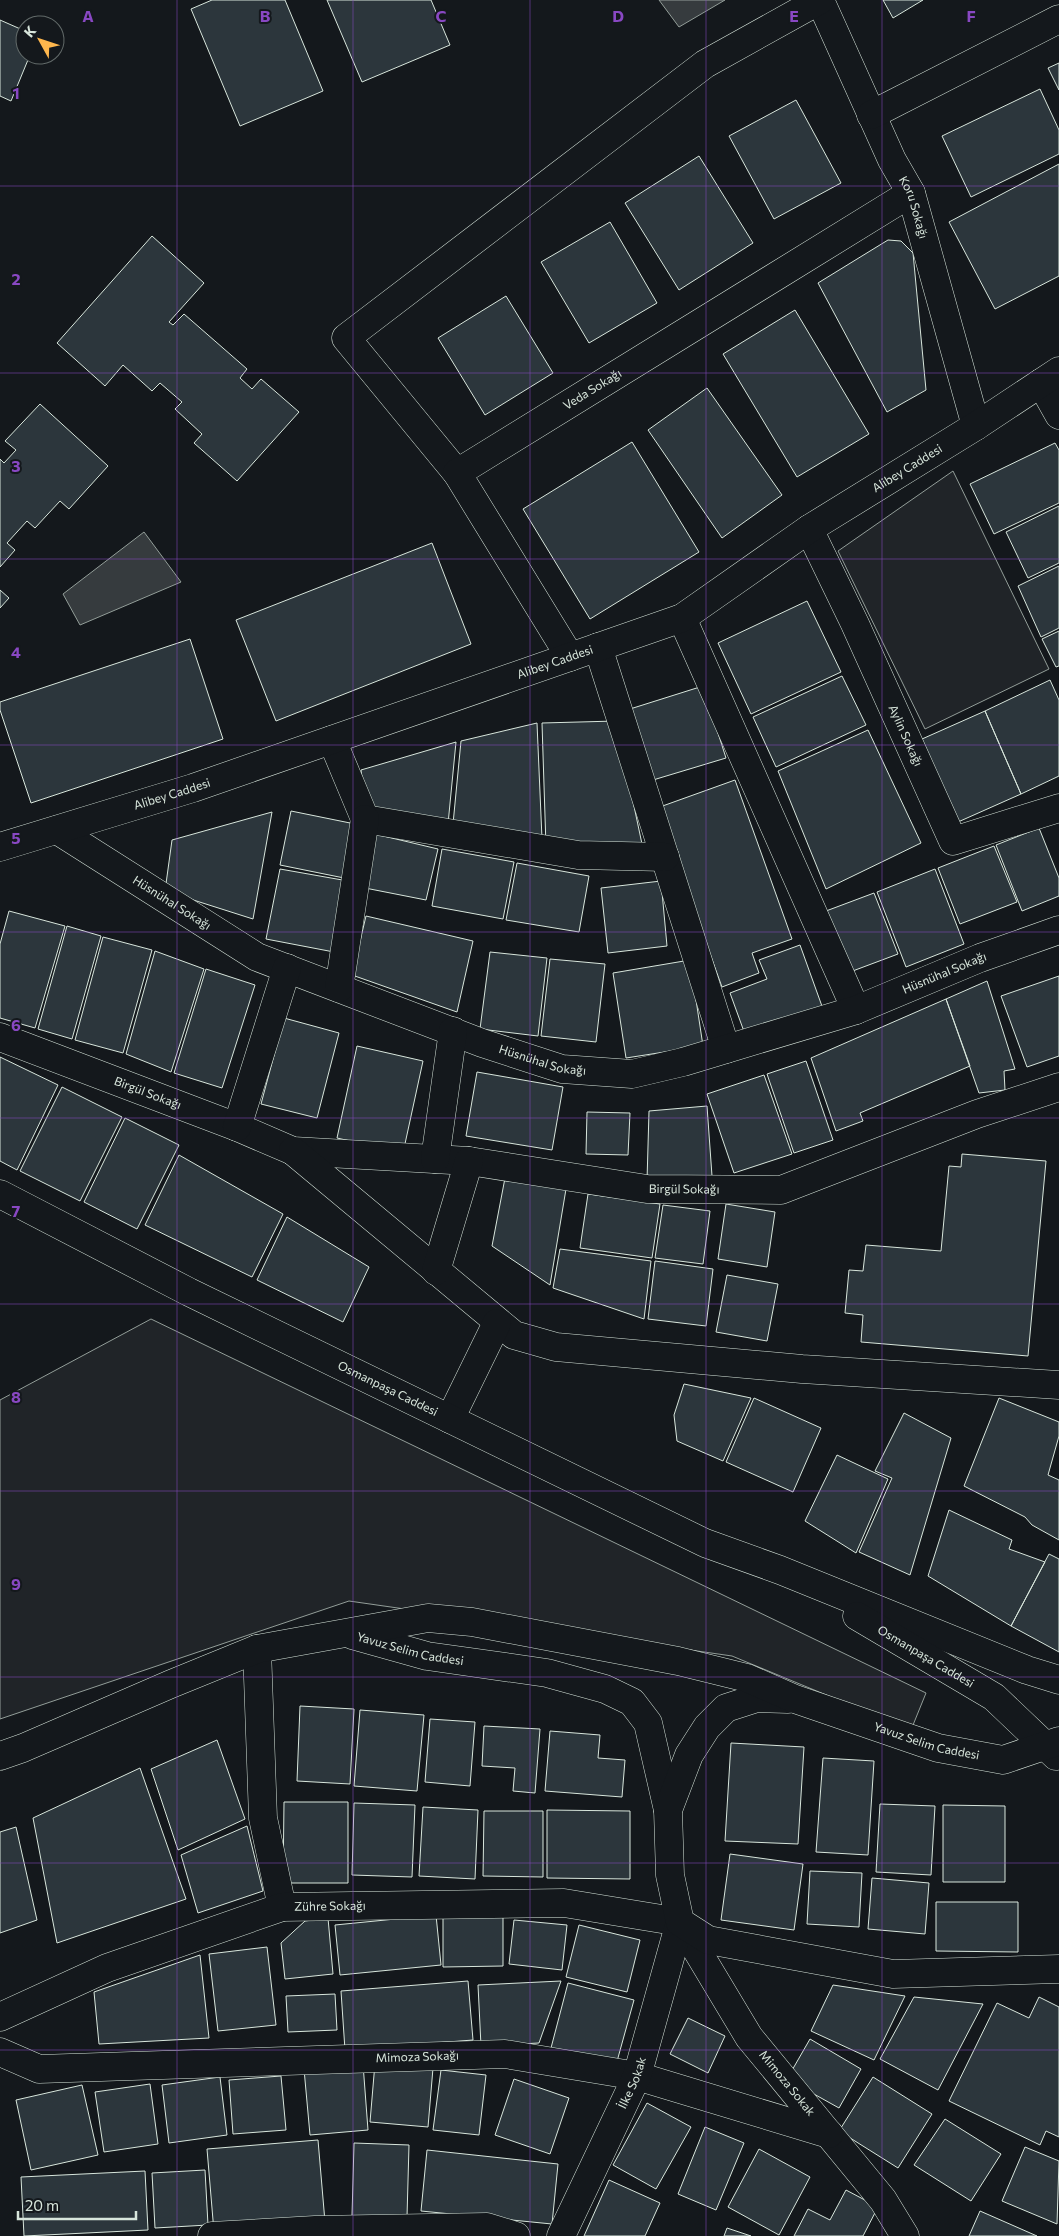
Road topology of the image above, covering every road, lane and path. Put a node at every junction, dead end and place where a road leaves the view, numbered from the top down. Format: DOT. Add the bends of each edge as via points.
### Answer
graph roads {
  1 [pos="820,0"];
  2 [pos="1059,19"];
  3 [pos="871,115"];
  4 [pos="911,193"];
  5 [pos="1050,377"];
  6 [pos="1059,415"];
  7 [pos="976,426"];
  8 [pos="457,473"];
  9 [pos="809,529"];
  10 [pos="682,618"];
  11 [pos="598,647"];
  12 [pos="570,657"];
  13 [pos="332,740"];
  14 [pos="1059,808"];
  15 [pos="365,819"];
  16 [pos="57,830"];
  17 [pos="0,848"];
  18 [pos="665,857"];
  19 [pos="1059,930"];
  20 [pos="287,968"];
  21 [pos="339,988"];
  22 [pos="856,1010"];
  23 [pos="453,1031"];
  24 [pos="0,1037"];
  25 [pos="726,1049"];
  26 [pos="1059,1087"];
  27 [pos="237,1127"];
  28 [pos="293,1151"];
  29 [pos="435,1159"];
  30 [pos="469,1161"];
  31 [pos="0,1194"];
  32 [pos="436,1271"];
  33 [pos="497,1323"];
  34 [pos="1059,1385"];
  35 [pos="450,1419"];
  36 [pos="780,1570"];
  37 [pos="349,1634"];
  38 [pos="257,1649"];
  39 [pos="1059,1680"];
  40 [pos="796,1699"];
  41 [pos="1055,1748"];
  42 [pos="0,1756"];
  43 [pos="668,1810"];
  44 [pos="282,1906"];
  45 [pos="680,1922"];
  46 [pos="1059,1969"];
  47 [pos="0,2017"];
  48 [pos="0,2052"];
  49 [pos="637,2076"];
  50 [pos="829,2134"];
  51 [pos="212,2236"];
  52 [pos="516,2236"];
  53 [pos="561,2236"];
  54 [pos="905,2236"];
  1 -- 3 [label="street, Koru Sokağı"];
  1 -- 8 [label="street" via="705,64 346,338"];
  2 -- 3 [label="street"];
  3 -- 4 [label="street, Koru Sokağı"];
  4 -- 7 [label="street, Koru Sokağı"];
  4 -- 8 [label="street, Veda Sokağı"];
  5 -- 6 [label="street"];
  5 -- 7 [label="street, Alibey Caddesi"];
  7 -- 9 [label="street, Alibey Caddesi"];
  8 -- 12 [label="street"];
  9 -- 10 [label="street, Alibey Caddesi"];
  9 -- 14 [label="street, Aylin Sokağı" via="953,842"];
  10 -- 11 [label="street, Alibey Caddesi"];
  10 -- 22 [label="street"];
  11 -- 12 [label="street, Alibey Caddesi"];
  11 -- 18 [label="street"];
  12 -- 13 [label="street, Alibey Caddesi"];
  13 -- 15 [label="street"];
  13 -- 16 [label="street, Alibey Caddesi"];
  15 -- 18 [label="street" via="578,856"];
  15 -- 21 [label="street"];
  16 -- 17 [label="street, Alibey Caddesi"];
  16 -- 20 [label="street, Hüsnühal Sokağı" via="257,957"];
  18 -- 25 [label="street"];
  19 -- 22 [label="street, Hüsnühal Sokağı" via="980,958"];
  20 -- 21 [label="street, Hüsnühal Sokağı"];
  20 -- 27 [label="street"];
  21 -- 23 [label="street, Hüsnühal Sokağı"];
  22 -- 25 [label="street, Hüsnühal Sokağı"];
  23 -- 25 [label="street, Hüsnühal Sokağı" via="562,1069 632,1074"];
  23 -- 29 [label="street"];
  24 -- 27 [label="street, Birgül Sokağı"];
  26 -- 30 [label="street, Birgül Sokağı" via="977,1114 781,1190 647,1189"];
  27 -- 28 [label="street, Birgül Sokağı"];
  28 -- 29 [label="street, Birgül Sokağı"];
  28 -- 32 [label="street, Birgül Sokağı"];
  29 -- 30 [label="street, Birgül Sokağı"];
  30 -- 32 [label="street"];
  31 -- 35 [label="street, Osmanpaşa Caddesi" via="189,1292"];
  32 -- 33 [label="street, Birgül Sokağı"];
  33 -- 34 [label="street, Birgül Sokağı" via="514,1335 556,1347 802,1369"];
  33 -- 35 [label="street"];
  35 -- 36 [label="street, Osmanpaşa Caddesi" via="705,1543"];
  36 -- 39 [label="street, Osmanpaşa Caddesi"];
  36 -- 41 [label="street, Osmanpaşa Caddesi" via="994,1697"];
  37 -- 38 [label="street, Yavuz Selim Caddesi"];
  37 -- 40 [label="street" via="428,1618 472,1622 678,1661 747,1678"];
  37 -- 43 [label="street, Yavuz Selim Caddesi" via="428,1656 548,1673 605,1689 632,1702 648,1723"];
  38 -- 42 [label="street, Yavuz Selim Caddesi"];
  38 -- 44 [label="street" via="263,1818"];
  40 -- 41 [label="street, Yavuz Selim Caddesi" via="938,1748 1003,1760"];
  40 -- 43 [label="street" via="757,1698 726,1708 707,1727 689,1755"];
  43 -- 45 [label="street" via="670,1875"];
  44 -- 45 [label="street, Zühre Sokağı" via="564,1903"];
  44 -- 47 [label="street, Zühre Sokağı" via="107,1968"];
  45 -- 46 [label="street" via="708,1940 893,1974"];
  45 -- 49 [label="street, İlke Sokak"];
  45 -- 50 [label="street, Mimoza Sokak" via="749,2037"];
  48 -- 49 [label="street, Mimoza Sokağı" via="39,2069 505,2054"];
  49 -- 50 [label="street, Mimoza Sokağı"];
  49 -- 53 [label="street, İlke Sokak"];
  50 -- 54 [label="street, Mimoza Sokak" via="883,2200"];
  51 -- 52 [label="street" via="315,2230 487,2227"];
}
